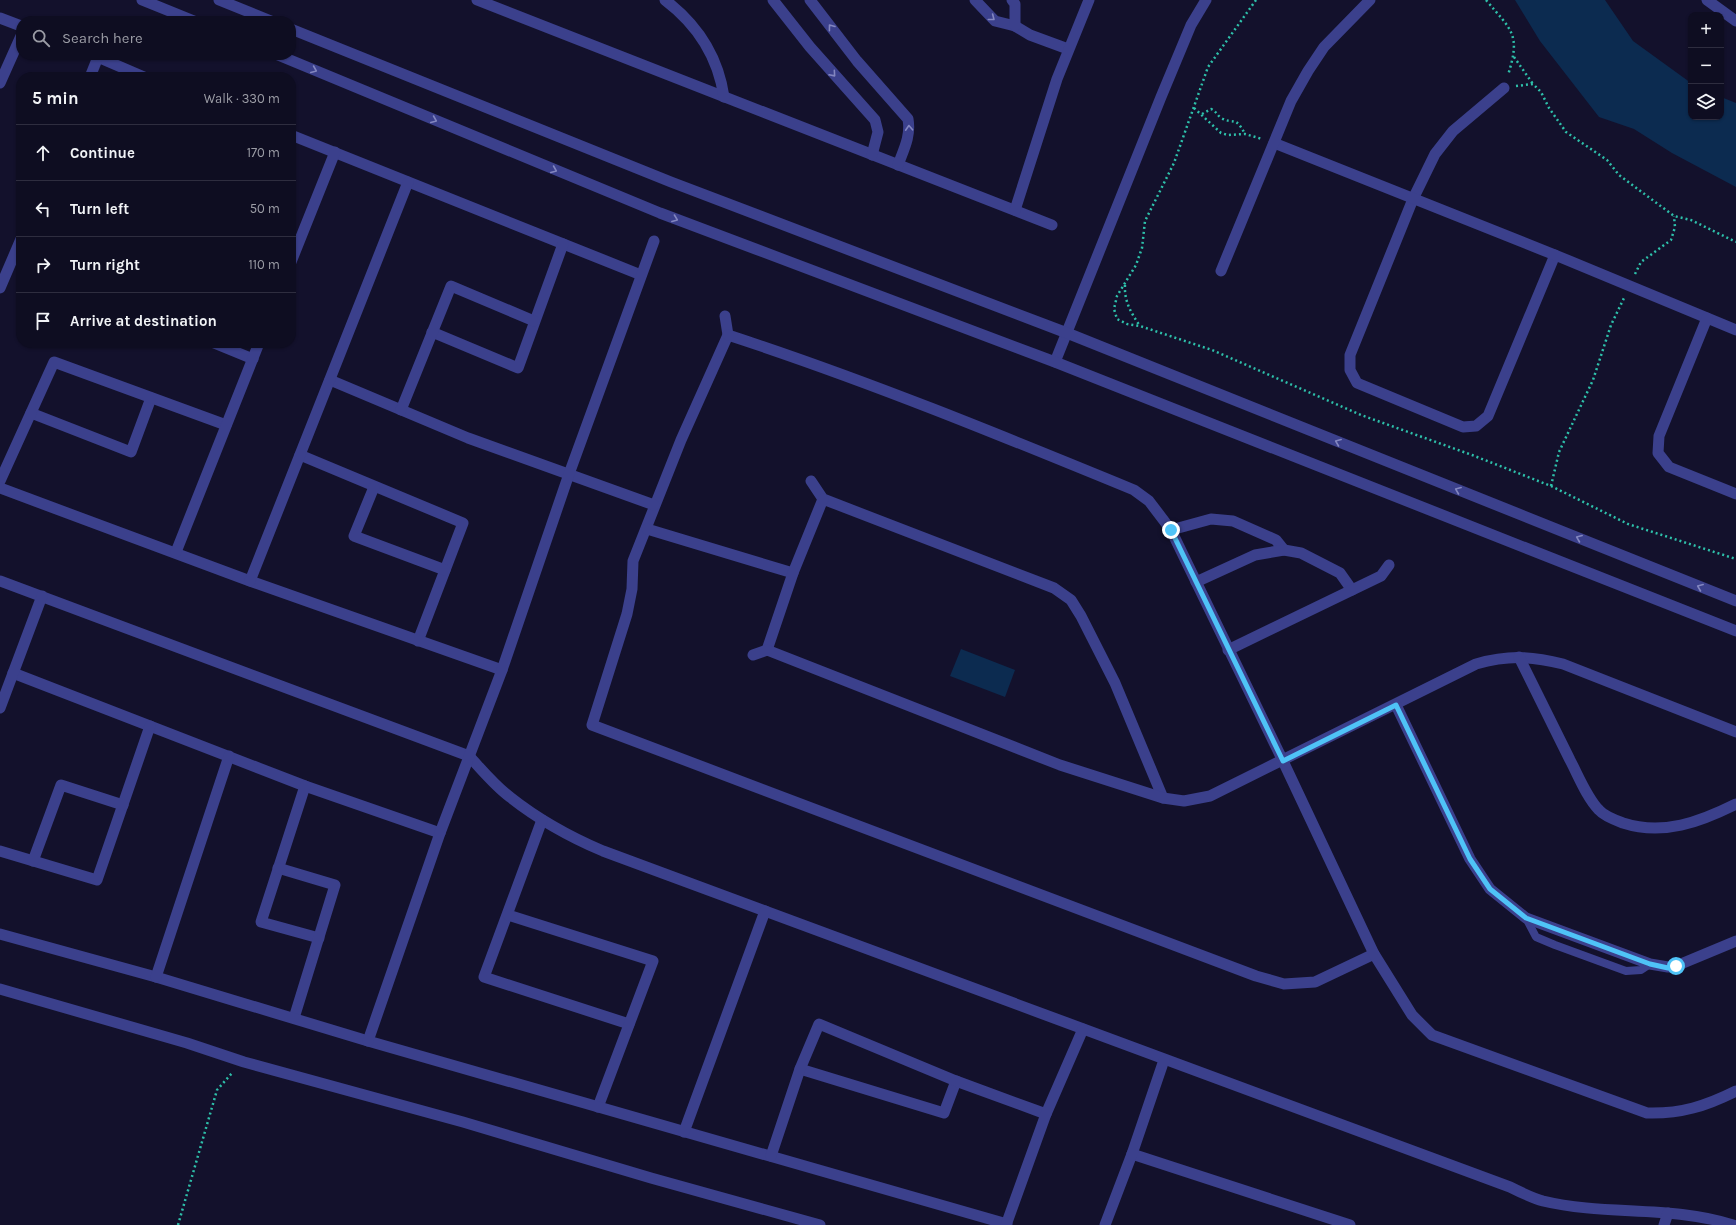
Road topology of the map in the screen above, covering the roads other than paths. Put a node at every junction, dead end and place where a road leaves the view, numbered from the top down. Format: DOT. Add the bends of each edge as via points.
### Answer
graph roads {
  1 [pos="142,0"];
  2 [pos="219,0"];
  3 [pos="477,0"];
  4 [pos="665,0"];
  5 [pos="773,0"];
  6 [pos="810,0"];
  7 [pos="975,0"];
  8 [pos="1012,0"];
  9 [pos="1089,0"];
  10 [pos="1206,0"];
  11 [pos="1370,0"];
  12 [pos="1707,0"];
  13 [pos="182,16"];
  14 [pos="259,16"];
  15 [pos="0,18"];
  16 [pos="1736,21"];
  17 [pos="16,24"];
  18 [pos="1016,26"];
  19 [pos="296,31"];
  20 [pos="16,47"];
  21 [pos="1068,49"];
  22 [pos="95,60"];
  23 [pos="105,60"];
  24 [pos="290,60"];
  25 [pos="91,72"];
  26 [pos="133,72"];
  27 [pos="0,83"];
  28 [pos="1504,88"];
  29 [pos="724,97"];
  30 [pos="296,137"];
  31 [pos="1274,143"];
  32 [pos="335,152"];
  33 [pos="872,155"];
  34 [pos="898,165"];
  35 [pos="408,182"];
  36 [pos="1413,199"];
  37 [pos="1015,210"];
  38 [pos="1052,225"];
  39 [pos="654,241"];
  40 [pos="563,244"];
  41 [pos="296,250"];
  42 [pos="1555,255"];
  43 [pos="16,261"];
  44 [pos="1221,271"];
  45 [pos="641,275"];
  46 [pos="0,288"];
  47 [pos="726,316"];
  48 [pos="1707,318"];
  49 [pos="534,321"];
  50 [pos="1736,330"];
  51 [pos="432,332"];
  52 [pos="1067,333"];
  53 [pos="728,335"];
  54 [pos="226,348"];
  55 [pos="257,348"];
  56 [pos="253,359"];
  57 [pos="1055,362"];
  58 [pos="330,380"];
  59 [pos="151,398"];
  60 [pos="400,410"];
  61 [pos="31,413"];
  62 [pos="226,426"];
  63 [pos="300,454"];
  64 [pos="569,474"];
  65 [pos="0,481"];
  66 [pos="812,481"];
  67 [pos="374,487"];
  68 [pos="0,488"];
  69 [pos="1736,494"];
  70 [pos="823,499"];
  71 [pos="654,505"];
  72 [pos="647,529"];
  73 [pos="1171,530"];
  74 [pos="1284,550"];
  75 [pos="176,552"];
  76 [pos="1389,565"];
  77 [pos="445,570"];
  78 [pos="793,573"];
  79 [pos="0,581"];
  80 [pos="250,581"];
  81 [pos="1196,582"];
  82 [pos="1352,590"];
  83 [pos="42,596"];
  84 [pos="1736,601"];
  85 [pos="1736,631"];
  86 [pos="418,641"];
  87 [pos="767,650"];
  88 [pos="1228,650"];
  89 [pos="753,655"];
  90 [pos="1519,656"];
  91 [pos="502,670"];
  92 [pos="13,673"];
  93 [pos="1396,705"];
  94 [pos="0,708"];
  95 [pos="150,726"];
  96 [pos="1736,732"];
  97 [pos="229,756"];
  98 [pos="469,756"];
  99 [pos="1283,761"];
  100 [pos="305,786"];
  101 [pos="1163,798"];
  102 [pos="1736,804"];
  103 [pos="123,805"];
  104 [pos="542,820"];
  105 [pos="440,833"];
  106 [pos="0,851"];
  107 [pos="33,861"];
  108 [pos="278,868"];
  109 [pos="765,911"];
  110 [pos="508,915"];
  111 [pos="0,934"];
  112 [pos="319,938"];
  113 [pos="1736,941"];
  114 [pos="1374,954"];
  115 [pos="156,977"];
  116 [pos="0,989"];
  117 [pos="294,1018"];
  118 [pos="629,1024"];
  119 [pos="1083,1029"];
  120 [pos="368,1041"];
  121 [pos="1164,1060"];
  122 [pos="800,1069"];
  123 [pos="956,1081"];
  124 [pos="1735,1095"];
  125 [pos="598,1107"];
  126 [pos="1046,1114"];
  127 [pos="684,1132"];
  128 [pos="1132,1154"];
  129 [pos="771,1156"];
  130 [pos="1668,1214"];
  131 [pos="820,1225"];
  132 [pos="1006,1225"];
  133 [pos="1105,1225"];
  134 [pos="1350,1225"];
  135 [pos="1664,1225"];
  136 [pos="1733,1225"];
  1 -- 13 [label="street"];
  2 -- 14 [label="street"];
  3 -- 29 [label="street"];
  4 -- 29 [label="street" via="690,20 705,44 721,76"];
  5 -- 33 [label="street, one-way" via="810,47 875,120 878,132"];
  34 -- 6 [label="street, one-way" via="909,138 908,119 857,61"];
  7 -- 18 [label="street, one-way" via="995,21"];
  8 -- 18 [label="street" via="1015,4"];
  9 -- 21 [label="street"];
  10 -- 52 [label="street" via="1191,25"];
  11 -- 31 [label="street" via="1324,47 1291,102"];
  12 -- 16 [label="street"];
  15 -- 17 [label="street"];
  18 -- 21 [label="street" via="1030,35"];
  19 -- 52 [label="street" via="671,182"];
  20 -- 27 [label="street"];
  21 -- 37 [label="street"];
  22 -- 25 [label="street"];
  23 -- 26 [label="street"];
  24 -- 57 [label="street, one-way" via="660,214"];
  28 -- 36 [label="street" via="1453,131 1435,154"];
  29 -- 33 [label="street"];
  30 -- 32 [label="street"];
  31 -- 36 [label="street"];
  31 -- 44 [label="street"];
  32 -- 35 [label="street"];
  32 -- 41 [label="street"];
  33 -- 34 [label="street"];
  34 -- 37 [label="street"];
  35 -- 40 [label="street"];
  35 -- 58 [label="street"];
  36 -- 42 [label="street"];
  36 -- 42 [label="street" via="1350,355 1350,370 1357,383 1463,427 1476,426 1488,416"];
  37 -- 38 [label="street"];
  39 -- 45 [label="street"];
  40 -- 45 [label="street"];
  40 -- 49 [label="street"];
  42 -- 48 [label="street"];
  43 -- 46 [label="street"];
  45 -- 64 [label="street"];
  47 -- 53 [label="street"];
  48 -- 50 [label="street"];
  48 -- 69 [label="street" via="1659,436 1658,453 1668,466"];
  49 -- 51 [label="street" via="451,286"];
  49 -- 51 [label="street" via="518,368"];
  51 -- 60 [label="street"];
  52 -- 57 [label="street"];
  84 -- 52 [label="street, one-way"];
  53 -- 71 [label="street"];
  53 -- 73 [label="street" via="802,359 924,405 1134,490 1149,501"];
  54 -- 56 [label="street"];
  55 -- 56 [label="street"];
  56 -- 62 [label="street"];
  57 -- 85 [label="street"];
  58 -- 60 [label="street"];
  58 -- 63 [label="street"];
  59 -- 61 [label="street" via="54,362"];
  59 -- 61 [label="street" via="131,452"];
  59 -- 62 [label="street"];
  60 -- 64 [label="street" via="468,438"];
  61 -- 65 [label="street"];
  62 -- 75 [label="street"];
  63 -- 67 [label="street"];
  63 -- 80 [label="street"];
  64 -- 71 [label="street"];
  64 -- 91 [label="street"];
  66 -- 70 [label="street"];
  67 -- 77 [label="street" via="463,523"];
  67 -- 77 [label="street" via="354,536"];
  68 -- 75 [label="street"];
  70 -- 78 [label="street"];
  70 -- 101 [label="street" via="1054,588 1070,600 1081,616 1115,684"];
  71 -- 72 [label="street"];
  72 -- 78 [label="street"];
  72 -- 114 [label="street" via="633,562 632,589 627,614 592,725 1256,976 1284,984 1315,982"];
  73 -- 74 [label="street" via="1212,519 1233,521 1276,540"];
  73 -- 81 [label="street"];
  74 -- 81 [label="street" via="1255,555"];
  74 -- 82 [label="street" via="1301,554 1340,573"];
  75 -- 80 [label="street"];
  76 -- 82 [label="street" via="1381,576"];
  77 -- 86 [label="street"];
  78 -- 87 [label="street"];
  79 -- 83 [label="street"];
  80 -- 86 [label="street"];
  81 -- 88 [label="street"];
  82 -- 88 [label="street"];
  83 -- 92 [label="street"];
  83 -- 98 [label="street"];
  86 -- 91 [label="street"];
  87 -- 89 [label="street"];
  87 -- 101 [label="street" via="1060,764"];
  88 -- 99 [label="street"];
  90 -- 93 [label="street" via="1476,664"];
  90 -- 96 [label="street" via="1563,664"];
  90 -- 102 [label="street" via="1583,786 1599,810 1636,827 1657,828 1680,826 1709,817"];
  91 -- 98 [label="street"];
  92 -- 94 [label="street"];
  92 -- 95 [label="street"];
  93 -- 99 [label="street"];
  93 -- 113 [label="street" via="1470,859 1490,889 1526,918 1650,964 1668,968"];
  95 -- 97 [label="street"];
  95 -- 103 [label="street"];
  97 -- 100 [label="street"];
  97 -- 115 [label="street"];
  98 -- 104 [label="street" via="510,797"];
  98 -- 105 [label="street"];
  99 -- 101 [label="street" via="1210,796 1184,801"];
  99 -- 114 [label="street"];
  100 -- 105 [label="street"];
  100 -- 108 [label="street"];
  103 -- 107 [label="street" via="97,880"];
  103 -- 107 [label="street" via="60,785"];
  104 -- 109 [label="street" via="603,851"];
  104 -- 110 [label="street"];
  105 -- 120 [label="street"];
  106 -- 107 [label="street"];
  108 -- 112 [label="street" via="335,885"];
  108 -- 112 [label="street" via="261,922"];
  109 -- 119 [label="street"];
  109 -- 127 [label="street"];
  110 -- 118 [label="street" via="484,977"];
  110 -- 118 [label="street" via="653,961"];
  111 -- 115 [label="street"];
  112 -- 117 [label="street"];
  114 -- 124 [label="street" via="1398,996 1432,1035 1647,1113 1690,1110"];
  115 -- 117 [label="street"];
  116 -- 131 [label="street" via="244,1062"];
  117 -- 120 [label="street"];
  118 -- 125 [label="street"];
  119 -- 121 [label="street"];
  119 -- 126 [label="street"];
  120 -- 125 [label="street"];
  121 -- 128 [label="street"];
  121 -- 130 [label="street" via="1542,1201"];
  122 -- 123 [label="street" via="944,1113"];
  122 -- 123 [label="street" via="818,1024"];
  122 -- 129 [label="street"];
  123 -- 126 [label="street"];
  125 -- 127 [label="street"];
  126 -- 132 [label="street"];
  127 -- 129 [label="street"];
  128 -- 133 [label="street"];
  128 -- 134 [label="street"];
  129 -- 132 [label="street"];
  130 -- 135 [label="street"];
  130 -- 136 [label="street" via="1701,1216"];
}
